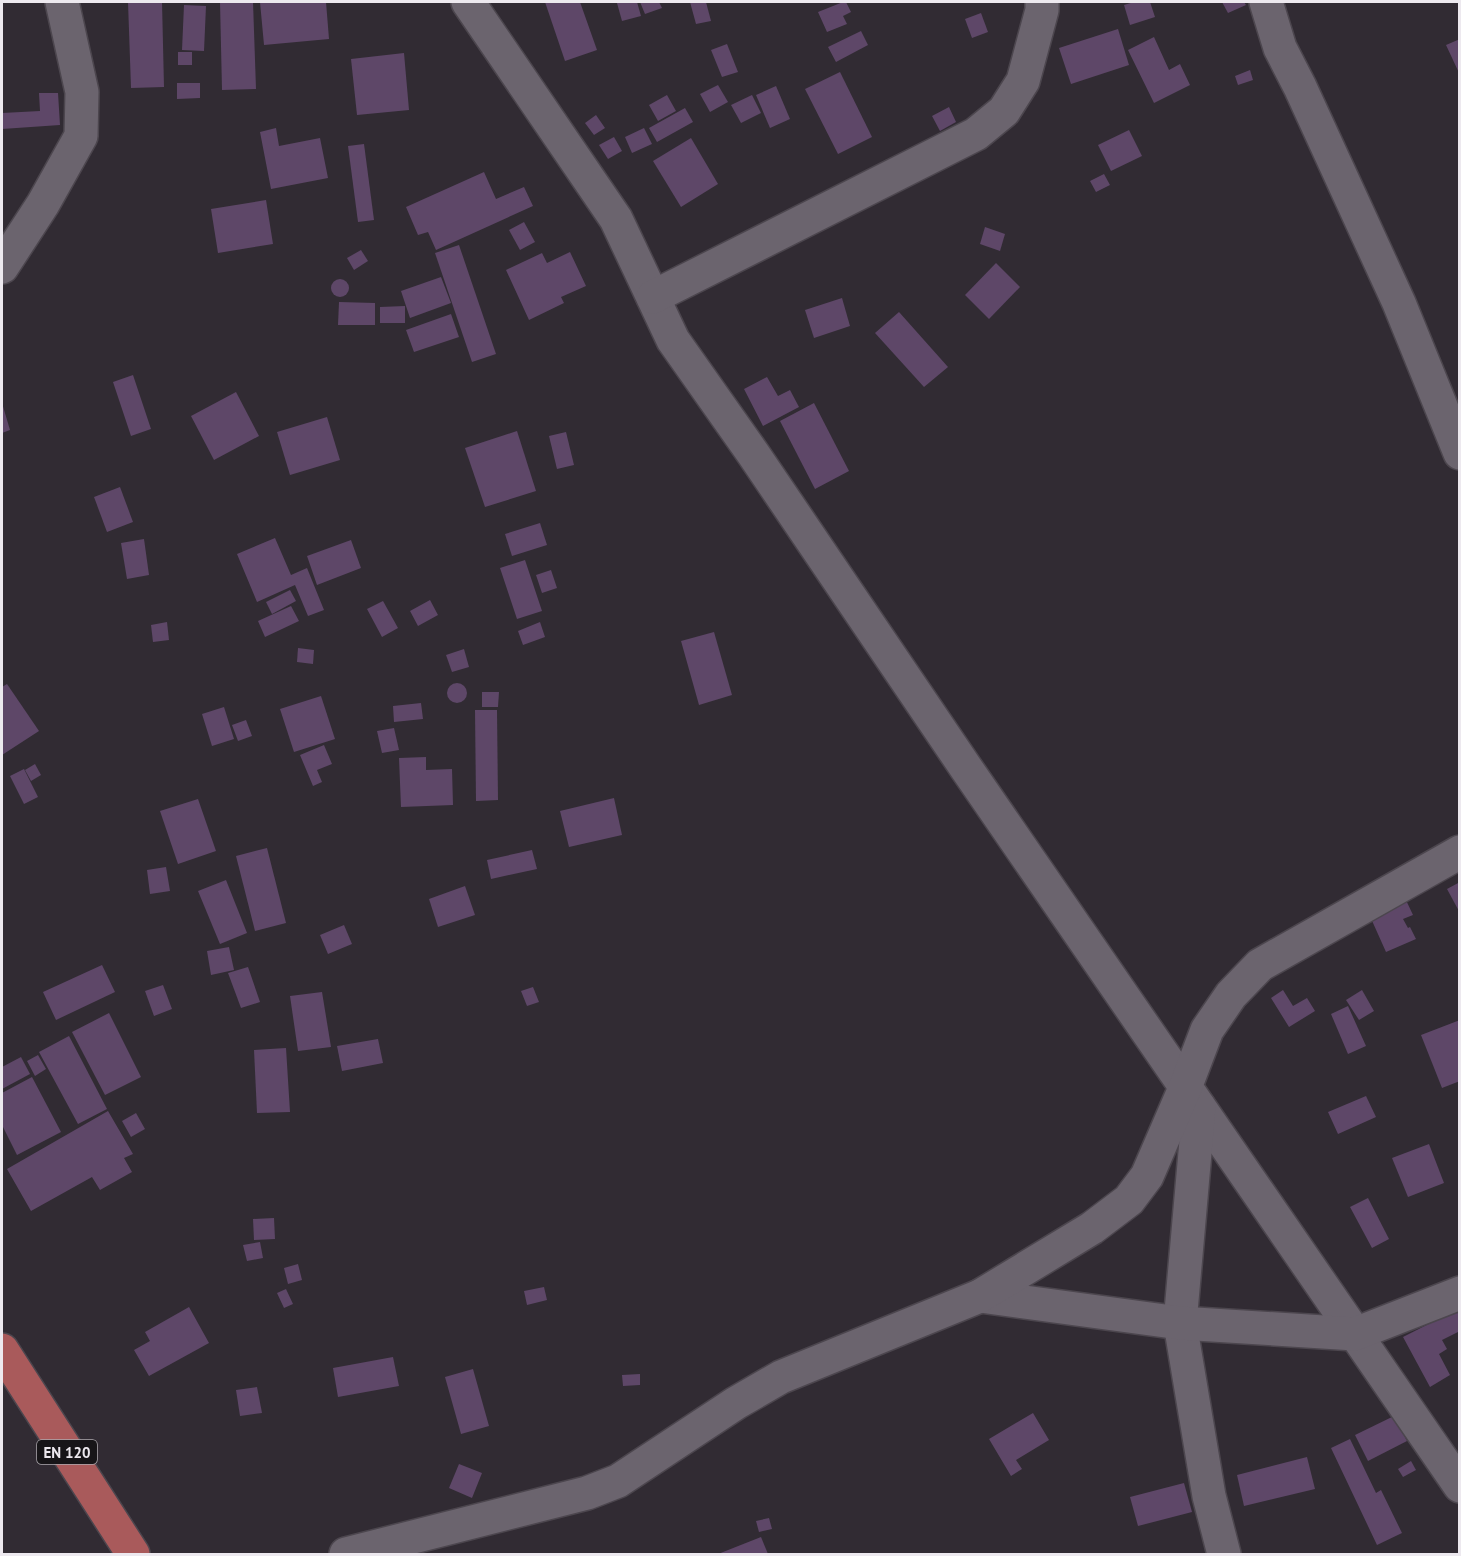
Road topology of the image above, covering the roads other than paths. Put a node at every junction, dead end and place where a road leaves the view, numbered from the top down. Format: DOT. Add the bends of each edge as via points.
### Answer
graph roads {
  1 [pos="62,2"];
  2 [pos="468,2"];
  3 [pos="1042,2"];
  4 [pos="1266,2"];
  5 [pos="2,267"];
  6 [pos="653,297"];
  7 [pos="1460,453"];
  8 [pos="1460,852"];
  9 [pos="1192,1097"];
  10 [pos="1460,1293"];
  11 [pos="980,1296"];
  12 [pos="1180,1323"];
  13 [pos="1355,1334"];
  14 [pos="2,1350"];
  15 [pos="1460,1486"];
  16 [pos="133,1554"];
  17 [pos="346,1554"];
  18 [pos="1224,1554"];
  1 -- 5 [label="street" via="82,92 81,136"];
  2 -- 6 [label="street" via="616,219"];
  3 -- 6 [label="street" via="1023,81 1004,111 976,134"];
  4 -- 7 [label="street" via="1280,48 1399,303"];
  6 -- 9 [label="street" via="673,340"];
  8 -- 9 [label="street" via="1260,964 1207,1030"];
  9 -- 11 [label="street" via="1129,1200 1092,1228"];
  9 -- 12 [label="street"];
  9 -- 13 [label="street"];
  10 -- 13 [label="street"];
  11 -- 12 [label="street"];
  11 -- 17 [label="street" via="781,1377 618,1481 587,1493"];
  12 -- 13 [label="street"];
  12 -- 18 [label="street" via="1209,1496"];
  13 -- 15 [label="street"];
  14 -- 16 [label="main road, EN 120"];
}
